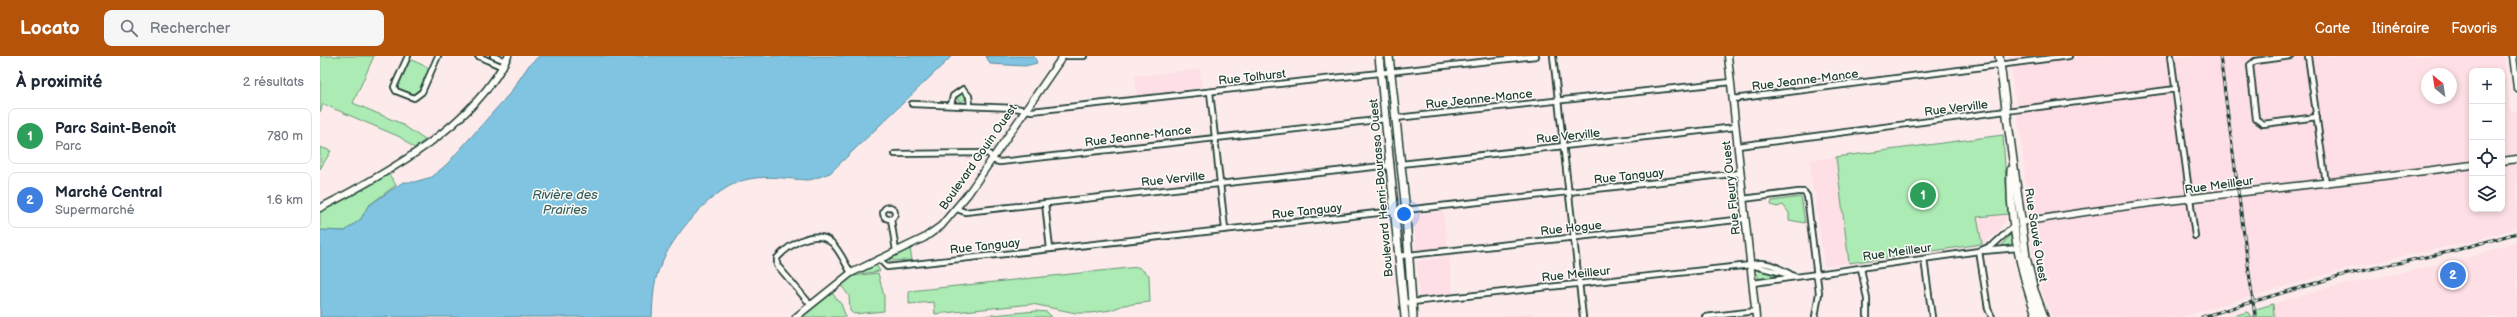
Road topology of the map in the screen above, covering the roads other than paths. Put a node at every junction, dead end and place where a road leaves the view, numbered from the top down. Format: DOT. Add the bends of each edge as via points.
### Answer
graph roads {
  1 [pos="408,56"];
  2 [pos="438,56"];
  3 [pos="478,56"];
  4 [pos="493,56"];
  5 [pos="1063,56"];
  6 [pos="1067,56"];
  7 [pos="1084,56"];
  8 [pos="1379,56"];
  9 [pos="1389,56"];
  10 [pos="1536,56"];
  11 [pos="1553,56"];
  12 [pos="1728,56"];
  13 [pos="1999,56"];
  14 [pos="2070,56"];
  15 [pos="2172,56"];
  16 [pos="2291,56"];
  17 [pos="2308,56"];
  18 [pos="2513,56"];
  19 [pos="506,61"];
  20 [pos="2000,65"];
  21 [pos="1391,72"];
  22 [pos="1381,73"];
  23 [pos="1731,82"];
  24 [pos="2517,88"];
  25 [pos="2176,89"];
  26 [pos="1210,92"];
  27 [pos="1733,99"];
  28 [pos="1558,100"];
  29 [pos="912,104"];
  30 [pos="951,105"];
  31 [pos="970,106"];
  32 [pos="1024,110"];
  33 [pos="2006,111"];
  34 [pos="2317,117"];
  35 [pos="1396,118"];
  36 [pos="1386,119"];
  37 [pos="1736,127"];
  38 [pos="1215,138"];
  39 [pos="1738,146"];
  40 [pos="1563,147"];
  41 [pos="895,154"];
  42 [pos="2012,156"];
  43 [pos="992,158"];
  44 [pos="2517,159"];
  45 [pos="2505,161"];
  46 [pos="1401,164"];
  47 [pos="1391,165"];
  48 [pos="2469,165"];
  49 [pos="1741,173"];
  50 [pos="1220,184"];
  51 [pos="2326,184"];
  52 [pos="1568,192"];
  53 [pos="1744,199"];
  54 [pos="2191,199"];
  55 [pos="1045,203"];
  56 [pos="320,208"];
  57 [pos="957,209"];
  58 [pos="1406,210"];
  59 [pos="1396,211"];
  60 [pos="891,219"];
  61 [pos="1746,219"];
  62 [pos="2022,222"];
  63 [pos="2014,225"];
  64 [pos="1225,230"];
  65 [pos="2196,236"];
  66 [pos="1573,238"];
  67 [pos="2018,248"];
  68 [pos="1050,249"];
  69 [pos="896,251"];
  70 [pos="1979,251"];
  71 [pos="1408,255"];
  72 [pos="1399,256"];
  73 [pos="879,259"];
  74 [pos="1924,259"];
  75 [pos="1751,266"];
  76 [pos="1861,268"];
  77 [pos="851,273"];
  78 [pos="1818,273"];
  79 [pos="1794,276"];
  80 [pos="1752,283"];
  81 [pos="1579,284"];
  82 [pos="1412,302"];
  83 [pos="1403,303"];
  84 [pos="810,304"];
  85 [pos="1756,314"];
  86 [pos="796,317"];
  87 [pos="1405,317"];
  88 [pos="1414,317"];
  89 [pos="1583,317"];
  90 [pos="1708,317"];
  91 [pos="1815,317"];
  92 [pos="1867,317"];
  93 [pos="1932,317"];
  94 [pos="1992,317"];
  95 [pos="2037,317"];
  96 [pos="2044,317"];
  1 -- 2 [label="street" via="394,88 414,98 422,92"];
  3 -- 19 [label="street"];
  4 -- 19 [label="street"];
  5 -- 32 [label="street, Boulevard Gouin Ouest"];
  6 -- 7 [label="street"];
  8 -- 22 [label="main road, Boulevard Henri-Bourassa Ouest"];
  9 -- 21 [label="main road, Boulevard Henri-Bourassa Ouest"];
  10 -- 21 [label="street, Rue Tolhurst"];
  11 -- 28 [label="street"];
  12 -- 23 [label="street, Rue Fleury Ouest"];
  13 -- 20 [label="main road, Rue Sauvé Ouest"];
  14 -- 20 [label="street, Rue Jeanne-Mance"];
  15 -- 25 [label="street"];
  16 -- 34 [label="street" via="2255,61 2250,65 2257,120 2264,124"];
  17 -- 34 [label="street"];
  18 -- 24 [label="street"];
  19 -- 56 [label="street" via="491,86 459,118 383,174"];
  20 -- 27 [label="street, Rue Jeanne-Mance"];
  20 -- 33 [label="main road, Rue Sauvé Ouest"];
  21 -- 22 [label="street, Rue Tolhurst"];
  21 -- 35 [label="main road, Boulevard Henri-Bourassa Ouest"];
  22 -- 26 [label="street, Rue Tolhurst"];
  22 -- 36 [label="main road, Boulevard Henri-Bourassa Ouest"];
  23 -- 27 [label="street, Rue Fleury Ouest"];
  23 -- 28 [label="street, Rue Jeanne-Mance"];
  25 -- 33 [label="street, Rue Verville"];
  25 -- 54 [label="street"];
  26 -- 32 [label="street, Rue Tolhurst"];
  26 -- 38 [label="street"];
  27 -- 37 [label="street, Rue Fleury Ouest"];
  28 -- 35 [label="street, Rue Jeanne-Mance"];
  28 -- 40 [label="street"];
  29 -- 30 [label="street, Rue Tolhurst"];
  30 -- 31 [label="street, Rue Tolhurst"];
  30 -- 31 [label="street" via="953,96 963,88 969,96"];
  31 -- 32 [label="street, Rue Tolhurst"];
  32 -- 43 [label="street, Boulevard Gouin Ouest"];
  33 -- 39 [label="street, Rue Verville"];
  33 -- 42 [label="main road, Rue Sauvé Ouest"];
  34 -- 51 [label="street"];
  35 -- 46 [label="main road, Boulevard Henri-Bourassa Ouest"];
  36 -- 38 [label="street, Rue Jeanne-Mance"];
  36 -- 47 [label="main road, Boulevard Henri-Bourassa Ouest"];
  37 -- 39 [label="street, Rue Fleury Ouest"];
  37 -- 40 [label="street, Rue Verville"];
  38 -- 43 [label="street, Rue Jeanne-Mance" via="1000,162"];
  38 -- 50 [label="street"];
  39 -- 49 [label="street, Rue Fleury Ouest"];
  40 -- 46 [label="street, Rue Verville"];
  40 -- 52 [label="street"];
  41 -- 43 [label="street, Rue Jeanne-Mance" via="988,153"];
  42 -- 62 [label="main road, Rue Sauvé Ouest"];
  42 -- 63 [label="main road, Rue Sauvé Ouest" via="2011,194"];
  43 -- 57 [label="street, Boulevard Gouin Ouest"];
  44 -- 45 [label="street"];
  46 -- 58 [label="main road, Boulevard Henri-Bourassa Ouest"];
  47 -- 50 [label="street, Rue Verville"];
  47 -- 59 [label="main road, Boulevard Henri-Bourassa Ouest"];
  48 -- 51 [label="street, Rue Meilleur"];
  49 -- 52 [label="street, Rue Tanguay"];
  49 -- 53 [label="street, Rue Fleury Ouest"];
  50 -- 55 [label="street, Rue Verville"];
  50 -- 64 [label="street"];
  51 -- 54 [label="street, Rue Meilleur"];
  52 -- 58 [label="street, Rue Tanguay"];
  52 -- 66 [label="street"];
  53 -- 61 [label="street, Rue Fleury Ouest"];
  53 -- 78 [label="street" via="1798,192 1806,194"];
  54 -- 62 [label="street, Rue Meilleur"];
  54 -- 65 [label="street"];
  55 -- 57 [label="street, Rue Verville" via="965,212"];
  55 -- 68 [label="street"];
  57 -- 69 [label="street, Boulevard Gouin Ouest" via="935,232"];
  58 -- 59 [label="street, Rue Tanguay"];
  58 -- 71 [label="main road, Boulevard Henri-Bourassa Ouest"];
  59 -- 64 [label="street, Rue Tanguay"];
  59 -- 72 [label="main road, Boulevard Henri-Bourassa Ouest"];
  60 -- 69 [label="street"];
  61 -- 66 [label="street, Rue Hogue"];
  61 -- 75 [label="street, Rue Fleury Ouest"];
  62 -- 63 [label="street, Rue Meilleur"];
  62 -- 96 [label="main road, Rue Sauvé Ouest" via="2031,279"];
  63 -- 67 [label="main road, Rue Sauvé Ouest"];
  63 -- 70 [label="street, Rue Meilleur" via="1993,245"];
  64 -- 68 [label="street, Rue Tanguay"];
  66 -- 71 [label="street, Rue Hogue"];
  66 -- 81 [label="street"];
  67 -- 70 [label="street, Rue Meilleur"];
  67 -- 95 [label="main road, Rue Sauvé Ouest" via="2025,283"];
  68 -- 73 [label="street, Rue Tanguay" via="887,267"];
  69 -- 73 [label="street, Boulevard Gouin Ouest"];
  70 -- 74 [label="street, Rue Meilleur"];
  70 -- 94 [label="street" via="1988,309"];
  71 -- 72 [label="street, Rue Hogue"];
  71 -- 82 [label="main road, Boulevard Henri-Bourassa Ouest"];
  72 -- 83 [label="main road, Boulevard Henri-Bourassa Ouest"];
  73 -- 77 [label="street, Boulevard Gouin Ouest"];
  74 -- 76 [label="street, Rue Meilleur"];
  74 -- 93 [label="street"];
  75 -- 79 [label="street, Rue Meilleur"];
  75 -- 80 [label="street, Rue Fleury Ouest"];
  75 -- 81 [label="street, Rue Meilleur"];
  76 -- 78 [label="street, Rue Meilleur"];
  76 -- 92 [label="street" via="1867,296"];
  77 -- 84 [label="street, Boulevard Gouin Ouest"];
  77 -- 84 [label="street" via="834,245 825,239 806,238 786,250 777,258 777,265"];
  78 -- 79 [label="street, Rue Meilleur"];
  78 -- 91 [label="street" via="1819,296"];
  79 -- 80 [label="street, Rue Meilleur"];
  80 -- 85 [label="street, Rue Fleury Ouest"];
  81 -- 82 [label="street, Rue Meilleur"];
  81 -- 89 [label="street"];
  82 -- 83 [label="street, Rue Meilleur"];
  82 -- 88 [label="main road, Boulevard Henri-Bourassa Ouest"];
  83 -- 87 [label="main road, Boulevard Henri-Bourassa Ouest"];
  84 -- 86 [label="street, Boulevard Gouin Ouest"];
  85 -- 90 [label="street"];
}
